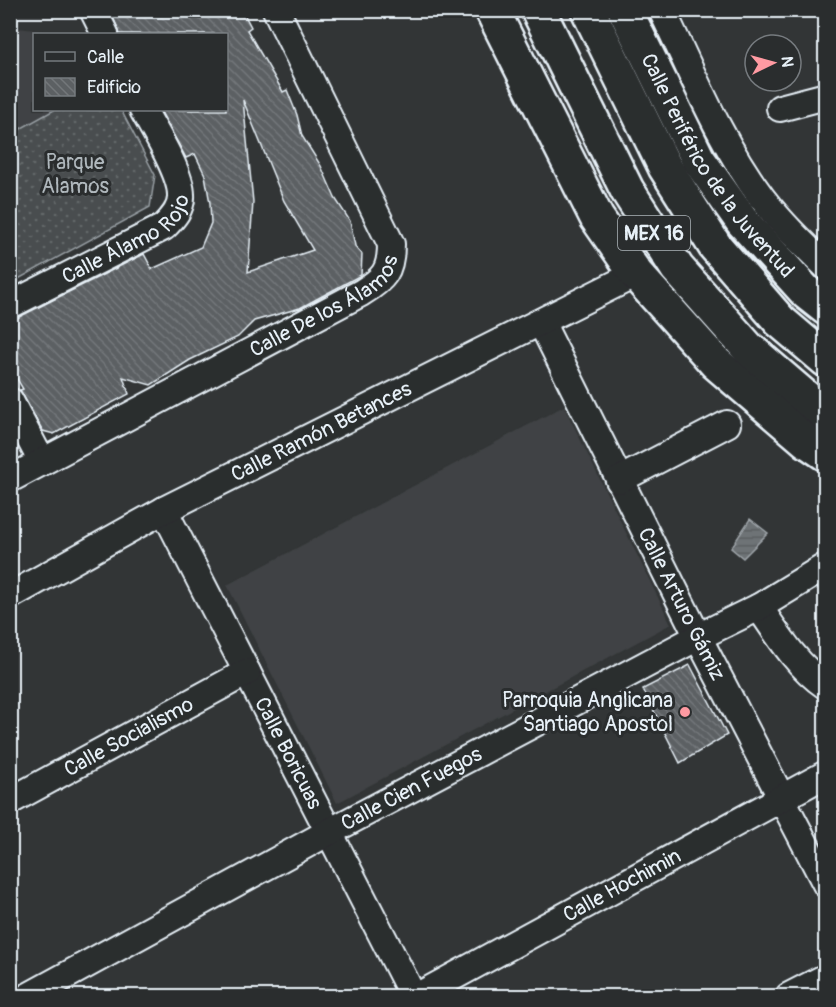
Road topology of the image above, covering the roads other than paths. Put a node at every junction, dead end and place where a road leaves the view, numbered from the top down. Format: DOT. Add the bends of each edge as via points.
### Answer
graph roads {
  1 [pos="93,10"];
  2 [pos="276,10"];
  3 [pos="492,10"];
  4 [pos="538,10"];
  5 [pos="588,10"];
  6 [pos="625,10"];
  7 [pos="662,10"];
  8 [pos="104,33"];
  9 [pos="825,96"];
  10 [pos="780,108"];
  11 [pos="144,111"];
  12 [pos="775,237"];
  13 [pos="825,266"];
  14 [pos="636,274"];
  15 [pos="10,305"];
  16 [pos="825,308"];
  17 [pos="541,322"];
  18 [pos="825,360"];
  19 [pos="10,401"];
  20 [pos="825,415"];
  21 [pos="728,424"];
  22 [pos="825,454"];
  23 [pos="42,462"];
  24 [pos="10,479"];
  25 [pos="619,480"];
  26 [pos="164,510"];
  27 [pos="825,566"];
  28 [pos="10,596"];
  29 [pos="759,607"];
  30 [pos="698,637"];
  31 [pos="247,672"];
  32 [pos="825,686"];
  33 [pos="825,774"];
  34 [pos="782,797"];
  35 [pos="10,801"];
  36 [pos="328,832"];
  37 [pos="825,884"];
  38 [pos="825,977"];
  39 [pos="29,996"];
  40 [pos="413,996"];
  41 [pos="418,996"];
  42 [pos="789,996"];
  1 -- 8 [label="street"];
  2 -- 23 [label="street, Calle De los Álamos" via="391,244 386,273 361,293"];
  3 -- 14 [label="main road" via="597,218"];
  4 -- 20 [label="main road, MEX 16" via="627,190 677,268 748,348"];
  5 -- 18 [label="main road, MEX 16" via="665,167 714,246 780,321"];
  6 -- 12 [label="main road, Calle Periférico de la Juventud" via="698,159 742,221"];
  7 -- 12 [label="street" via="730,149 761,197"];
  9 -- 10 [label="street"];
  11 -- 15 [label="street, Calle Álamo Rojo" via="178,179 181,195 173,218 164,227"];
  12 -- 13 [label="street"];
  12 -- 16 [label="main road, Calle Periférico de la Juventud" via="807,293"];
  14 -- 17 [label="street, Calle Ramón Betances"];
  14 -- 22 [label="main road" via="716,363"];
  17 -- 25 [label="street, Calle Arturo Gámiz"];
  17 -- 26 [label="street, Calle Ramón Betances"];
  19 -- 23 [label="street"];
  21 -- 25 [label="street"];
  23 -- 24 [label="street, Calle De los Álamos"];
  25 -- 30 [label="street, Calle Arturo Gámiz"];
  26 -- 28 [label="street, Calle Ramón Betances"];
  26 -- 31 [label="street, Calle Boricuas"];
  27 -- 29 [label="street, Calle Cien Fuegos"];
  29 -- 30 [label="street, Calle Cien Fuegos"];
  29 -- 32 [label="street" via="787,648"];
  30 -- 34 [label="street, Calle Arturo Gámiz"];
  30 -- 36 [label="street, Calle Cien Fuegos"];
  31 -- 35 [label="street, Calle Socialismo"];
  31 -- 36 [label="street, Calle Boricuas"];
  33 -- 34 [label="street, Calle Hochimin"];
  34 -- 37 [label="street, Calle Arturo Gámiz"];
  34 -- 41 [label="street, Calle Hochimin"];
  36 -- 39 [label="street, Calle Cien Fuegos"];
  36 -- 40 [label="street, Calle Boricuas"];
  38 -- 42 [label="street"];
}
